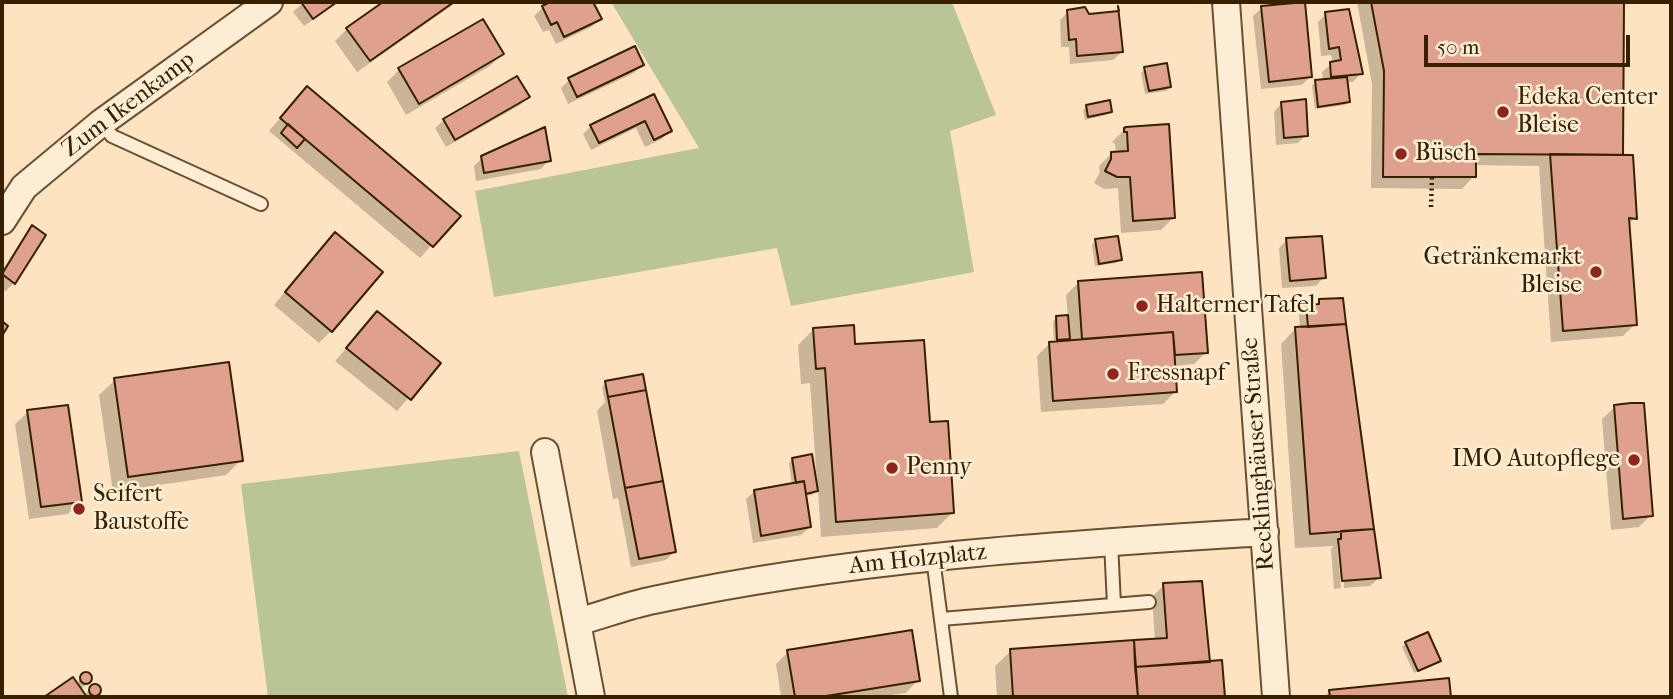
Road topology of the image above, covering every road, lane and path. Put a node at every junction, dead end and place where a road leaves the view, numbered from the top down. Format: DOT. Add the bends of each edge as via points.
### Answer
graph roads {
  1 [pos="269,2"];
  2 [pos="1226,2"];
  3 [pos="101,123"];
  4 [pos="1432,177"];
  5 [pos="13,189"];
  6 [pos="261,204"];
  7 [pos="1431,207"];
  8 [pos="2,221"];
  9 [pos="545,452"];
  10 [pos="1265,532"];
  11 [pos="1111,541"];
  12 [pos="933,558"];
  13 [pos="1149,602"];
  14 [pos="1114,605"];
  15 [pos="941,619"];
  16 [pos="577,622"];
  17 [pos="591,697"];
  18 [pos="951,697"];
  19 [pos="1276,697"];
  1 -- 3 [label="street, Zum Ikenkamp"];
  2 -- 10 [label="street, Recklinghäuser Straße"];
  3 -- 5 [label="street, Zum Ikenkamp"];
  3 -- 6 [label="lane" via="112,136"];
  4 -- 7 [label="path"];
  5 -- 8 [label="street, Zum Ikenkamp"];
  9 -- 16 [label="street"];
  10 -- 11 [label="street, Am Holzplatz"];
  10 -- 19 [label="street, Recklinghäuser Straße"];
  11 -- 12 [label="street, Am Holzplatz"];
  11 -- 14 [label="lane"];
  12 -- 15 [label="lane"];
  12 -- 16 [label="street, Am Holzplatz" via="832,569 652,600"];
  13 -- 14 [label="lane"];
  14 -- 15 [label="lane"];
  15 -- 18 [label="lane"];
  16 -- 17 [label="street"];
}
